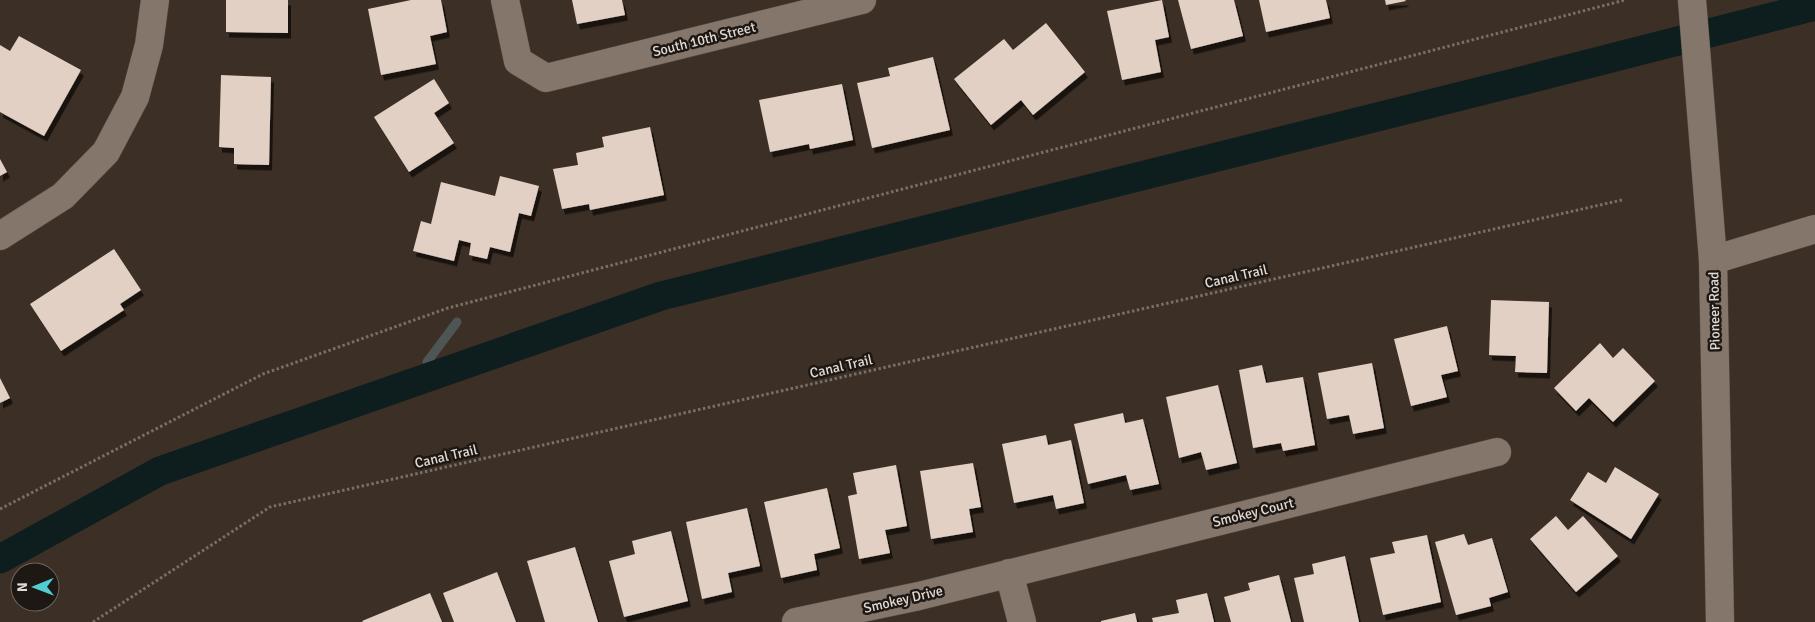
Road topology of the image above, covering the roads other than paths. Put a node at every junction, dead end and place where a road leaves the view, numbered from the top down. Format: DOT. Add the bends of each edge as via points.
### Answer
graph roads {
  1 [pos="155,0"];
  2 [pos="505,0"];
  3 [pos="862,0"];
  4 [pos="1692,0"];
  5 [pos="1815,229"];
  6 [pos="0,236"];
  7 [pos="1714,260"];
  8 [pos="1497,452"];
  9 [pos="1009,572"];
  10 [pos="796,622"];
  11 [pos="1022,622"];
  12 [pos="1720,622"];
  1 -- 6 [label="street" via="149,45 135,97 106,152 63,196"];
  2 -- 3 [label="street, South 10th Street" via="518,61 546,78"];
  4 -- 7 [label="street, Pioneer Road"];
  5 -- 7 [label="street"];
  7 -- 12 [label="street, Pioneer Road"];
  8 -- 9 [label="street, Smokey Court"];
  9 -- 10 [label="street, Smokey Drive" via="919,596"];
  9 -- 11 [label="street"];
}
